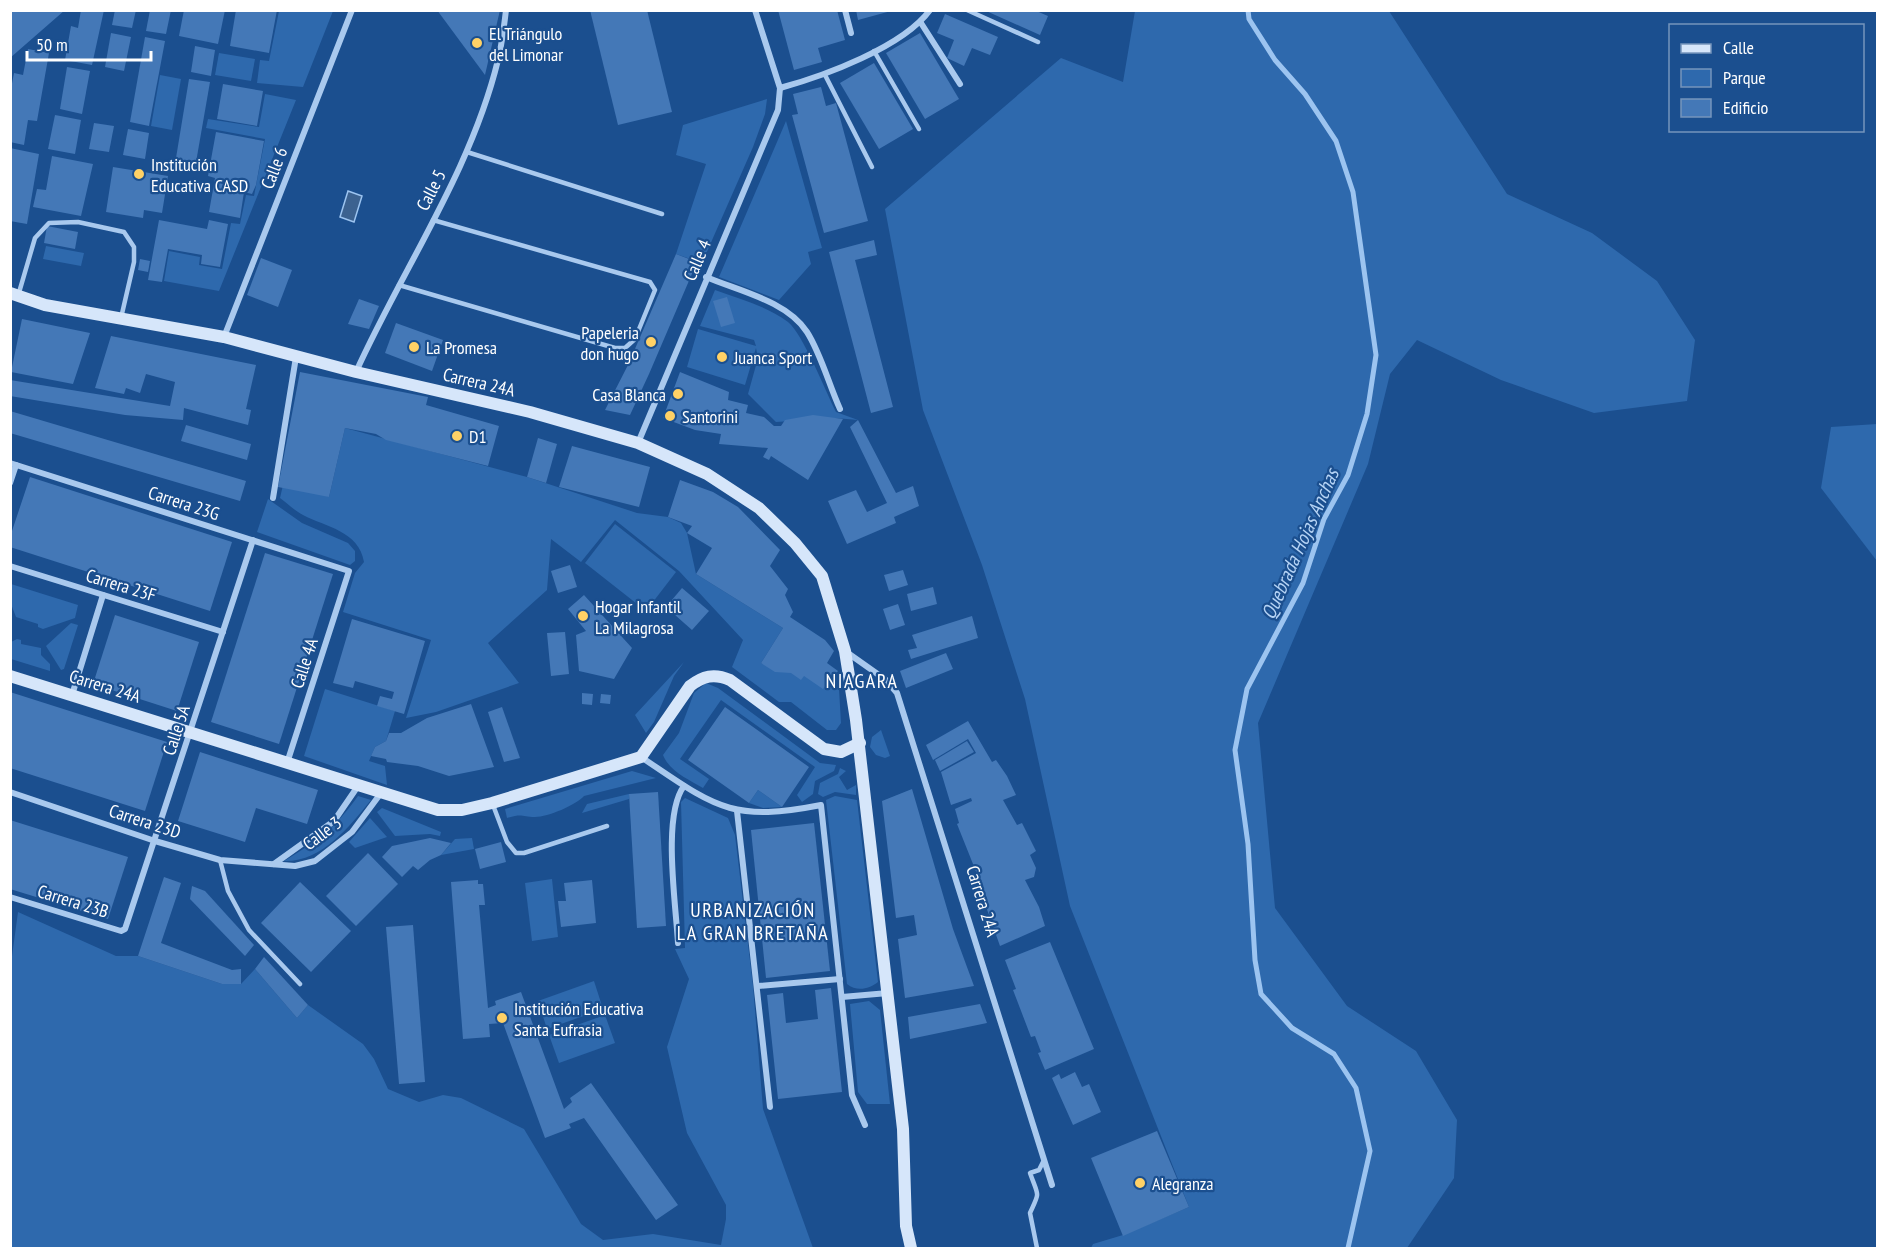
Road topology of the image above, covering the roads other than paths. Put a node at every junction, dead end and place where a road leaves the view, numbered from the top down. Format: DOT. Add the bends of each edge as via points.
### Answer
graph roads {
  1 [pos="352,10"];
  2 [pos="506,10"];
  3 [pos="755,10"];
  4 [pos="845,10"];
  5 [pos="930,10"];
  6 [pos="967,10"];
  7 [pos="921,22"];
  8 [pos="851,33"];
  9 [pos="1038,42"];
  10 [pos="874,51"];
  11 [pos="825,75"];
  12 [pos="960,84"];
  13 [pos="780,88"];
  14 [pos="919,129"];
  15 [pos="467,152"];
  16 [pos="872,167"];
  17 [pos="662,214"];
  18 [pos="433,220"];
  19 [pos="706,278"];
  20 [pos="399,285"];
  21 [pos="14,295"];
  22 [pos="121,318"];
  23 [pos="224,337"];
  24 [pos="296,357"];
  25 [pos="356,372"];
  26 [pos="840,409"];
  27 [pos="638,443"];
  28 [pos="13,464"];
  29 [pos="10,483"];
  30 [pos="273,498"];
  31 [pos="253,540"];
  32 [pos="10,566"];
  33 [pos="349,571"];
  34 [pos="103,595"];
  35 [pos="223,632"];
  36 [pos="845,651"];
  37 [pos="10,675"];
  38 [pos="72,695"];
  39 [pos="191,732"];
  40 [pos="860,743"];
  41 [pos="641,757"];
  42 [pos="287,763"];
  43 [pos="358,786"];
  44 [pos="684,786"];
  45 [pos="10,792"];
  46 [pos="381,793"];
  47 [pos="492,803"];
  48 [pos="737,811"];
  49 [pos="607,826"];
  50 [pos="155,841"];
  51 [pos="220,860"];
  52 [pos="274,864"];
  53 [pos="10,897"];
  54 [pos="125,928"];
  55 [pos="678,942"];
  56 [pos="840,979"];
  57 [pos="300,984"];
  58 [pos="758,986"];
  59 [pos="888,993"];
  60 [pos="842,997"];
  61 [pos="770,1107"];
  62 [pos="865,1125"];
  63 [pos="1043,1162"];
  64 [pos="1052,1185"];
  65 [pos="911,1248"];
  66 [pos="1037,1248"];
  1 -- 23 [label="street, Calle 6"];
  2 -- 15 [label="street, Calle 5" via="498,60"];
  3 -- 13 [label="street"];
  4 -- 8 [label="street"];
  5 -- 7 [label="street"];
  6 -- 9 [label="lane"];
  7 -- 10 [label="street"];
  7 -- 12 [label="street"];
  10 -- 11 [label="street"];
  10 -- 14 [label="lane"];
  11 -- 13 [label="street"];
  11 -- 16 [label="lane"];
  13 -- 19 [label="street, Calle 4" via="778,110"];
  15 -- 17 [label="lane"];
  15 -- 18 [label="street, Calle 5"];
  18 -- 20 [label="street, Calle 5"];
  18 -- 20 [label="lane" via="650,282 655,290 635,339 625,348 615,348"];
  19 -- 26 [label="street" via="793,316 807,333"];
  19 -- 27 [label="street, Calle 4"];
  20 -- 25 [label="street, Calle 5"];
  21 -- 22 [label="street, Carrera 24A"];
  21 -- 22 [label="lane" via="35,238 49,223 78,222 124,232 134,247"];
  22 -- 23 [label="street, Carrera 24A"];
  23 -- 24 [label="street, Carrera 24A"];
  24 -- 25 [label="street, Carrera 24A"];
  24 -- 30 [label="street"];
  25 -- 27 [label="street, Carrera 24A" via="530,412"];
  27 -- 36 [label="street, Carrera 24A" via="707,474 759,508 795,543 822,576"];
  28 -- 29 [label="street"];
  28 -- 31 [label="street, Carrera 23G"];
  31 -- 33 [label="street, Carrera 23G"];
  31 -- 35 [label="street, Calle 5A"];
  32 -- 34 [label="street, Carrera 23F"];
  33 -- 42 [label="street, Calle 4A"];
  34 -- 35 [label="street, Carrera 23F"];
  34 -- 38 [label="street"];
  35 -- 39 [label="street, Calle 5A"];
  36 -- 40 [label="street, Carrera 24A"];
  36 -- 63 [label="street, Carrera 24A" via="886,680 897,693 956,872"];
  37 -- 38 [label="street, Carrera 24A"];
  38 -- 39 [label="street, Carrera 24A"];
  39 -- 42 [label="street, Carrera 24A"];
  39 -- 50 [label="street, Calle 5A"];
  40 -- 41 [label="street" via="841,752 824,749 719,675 701,678 690,686"];
  40 -- 59 [label="street, Carrera 24A"];
  41 -- 44 [label="street"];
  41 -- 47 [label="street, Carrera 24A"];
  42 -- 43 [label="street, Carrera 24A"];
  43 -- 46 [label="street, Carrera 24A"];
  43 -- 52 [label="street, Calle 3" via="334,821"];
  44 -- 48 [label="street" via="716,805"];
  44 -- 55 [label="street" via="678,794 671,824"];
  45 -- 50 [label="street, Carrera 23D"];
  46 -- 47 [label="street, Carrera 24A" via="438,810 462,810"];
  46 -- 52 [label="street, Calle 3" via="351,832 315,861 295,866"];
  47 -- 49 [label="lane" via="507,842 516,853"];
  48 -- 56 [label="street" via="781,813 820,805"];
  48 -- 58 [label="street"];
  50 -- 51 [label="street, Carrera 23D"];
  50 -- 54 [label="street, Calle 5A"];
  51 -- 52 [label="street, Carrera 23D"];
  51 -- 57 [label="lane" via="228,891 249,930"];
  53 -- 54 [label="street, Carrera 23B" via="121,931"];
  56 -- 58 [label="street"];
  56 -- 60 [label="street"];
  58 -- 61 [label="street"];
  59 -- 60 [label="street"];
  59 -- 65 [label="street, Carrera 24A" via="903,1129 906,1226"];
  60 -- 62 [label="street" via="852,1095"];
  63 -- 64 [label="street, Carrera 24A"];
  63 -- 66 [label="lane" via="1030,1173 1038,1195 1030,1214"];
}
